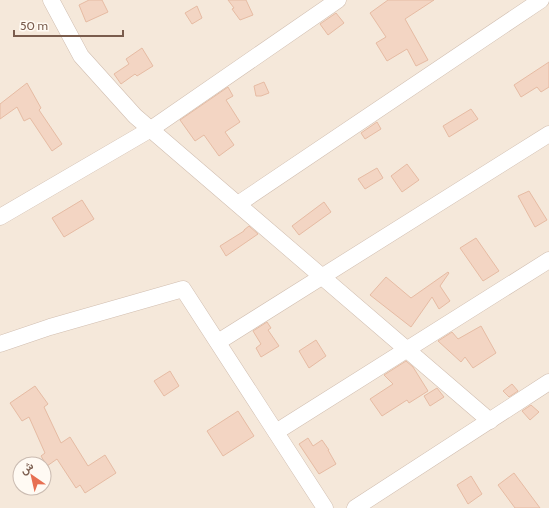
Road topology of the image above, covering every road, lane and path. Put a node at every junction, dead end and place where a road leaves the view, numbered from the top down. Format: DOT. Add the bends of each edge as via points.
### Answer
graph roads {
  1 [pos="51,0"];
  2 [pos="338,0"];
  3 [pos="542,0"];
  4 [pos="150,129"];
  5 [pos="549,134"];
  6 [pos="238,204"];
  7 [pos="0,217"];
  8 [pos="549,260"];
  9 [pos="322,276"];
  10 [pos="218,342"];
  11 [pos="0,344"];
  12 [pos="407,350"];
  13 [pos="549,382"];
  14 [pos="490,420"];
  15 [pos="276,432"];
  16 [pos="325,508"];
  17 [pos="355,508"];
  1 -- 4 [label="street" via="81,56"];
  2 -- 4 [label="street"];
  3 -- 6 [label="street"];
  4 -- 6 [label="street"];
  4 -- 7 [label="street"];
  5 -- 9 [label="street"];
  6 -- 9 [label="street"];
  8 -- 12 [label="street"];
  9 -- 10 [label="street"];
  9 -- 12 [label="street"];
  10 -- 11 [label="street" via="183,289"];
  10 -- 15 [label="street"];
  12 -- 14 [label="street"];
  12 -- 15 [label="street"];
  13 -- 14 [label="street"];
  14 -- 17 [label="street"];
  15 -- 16 [label="street"];
}
